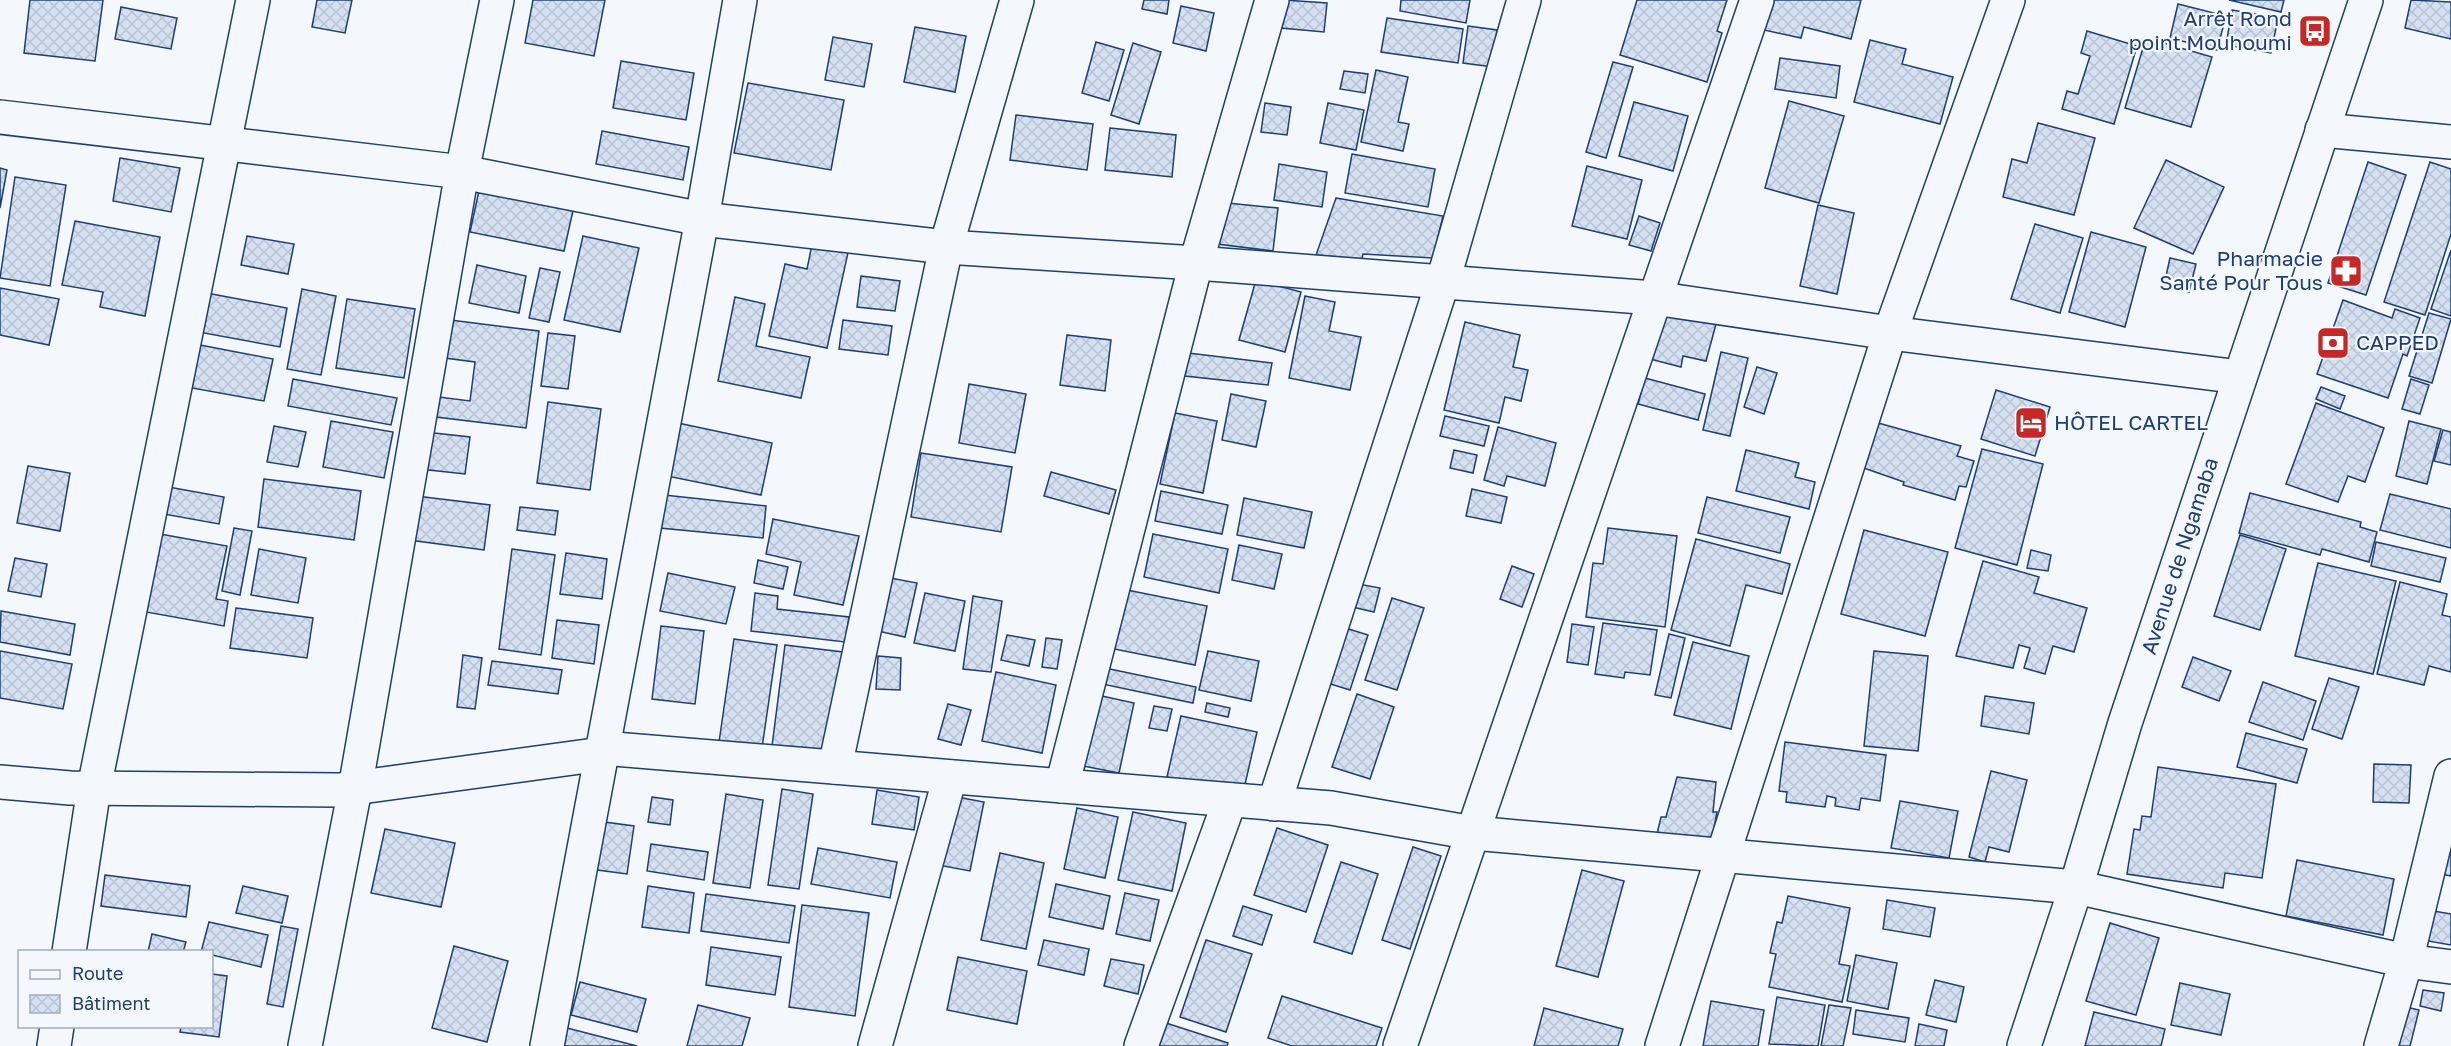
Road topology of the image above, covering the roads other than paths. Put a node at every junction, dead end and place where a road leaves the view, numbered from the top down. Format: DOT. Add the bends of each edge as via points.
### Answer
graph roads {
  1 [pos="253,0"];
  2 [pos="497,0"];
  3 [pos="740,0"];
  4 [pos="1017,0"];
  5 [pos="1272,0"];
  6 [pos="1524,0"];
  7 [pos="1757,0"];
  8 [pos="2008,0"];
  9 [pos="2366,0"];
  10 [pos="0,117"];
  11 [pos="2322,130"];
  12 [pos="2451,142"];
  13 [pos="222,143"];
  14 [pos="462,172"];
  15 [pos="702,219"];
  16 [pos="946,247"];
  17 [pos="1196,263"];
  18 [pos="1443,281"];
  19 [pos="1654,298"];
  20 [pos="1890,333"];
  21 [pos="2240,377"];
  22 [pos="602,751"];
  23 [pos="835,767"];
  24 [pos="2451,776"];
  25 [pos="950,777"];
  26 [pos="0,782"];
  27 [pos="1062,786"];
  28 [pos="94,788"];
  29 [pos="355,789"];
  30 [pos="1230,800"];
  31 [pos="1274,804"];
  32 [pos="1473,833"];
  33 [pos="1723,856"];
  34 [pos="2076,887"];
  35 [pos="69,950"];
  36 [pos="2406,961"];
  37 [pos="2451,967"];
  38 [pos="57,1028"];
  39 [pos="54,1046"];
  40 [pos="304,1046"];
  41 [pos="547,1046"];
  42 [pos="875,1046"];
  43 [pos="1141,1046"];
  44 [pos="1400,1046"];
  45 [pos="1662,1046"];
  46 [pos="2024,1046"];
  47 [pos="2381,1046"];
  1 -- 13 [label="street"];
  2 -- 14 [label="street"];
  3 -- 15 [label="street"];
  4 -- 16 [label="street"];
  5 -- 17 [label="street"];
  6 -- 18 [label="street"];
  7 -- 19 [label="street"];
  8 -- 20 [label="street"];
  9 -- 11 [label="street, Avenue de Ngamaba"];
  10 -- 13 [label="street"];
  11 -- 12 [label="street"];
  11 -- 21 [label="street, Avenue de Ngamaba"];
  13 -- 14 [label="street"];
  13 -- 28 [label="street"];
  14 -- 15 [label="street"];
  14 -- 29 [label="street"];
  15 -- 16 [label="street"];
  15 -- 22 [label="street"];
  16 -- 17 [label="street"];
  16 -- 23 [label="street"];
  17 -- 18 [label="street"];
  17 -- 27 [label="street"];
  18 -- 19 [label="street"];
  18 -- 31 [label="street"];
  19 -- 20 [label="street"];
  19 -- 32 [label="street"];
  20 -- 21 [label="street"];
  20 -- 33 [label="street"];
  21 -- 34 [label="street, Avenue de Ngamaba" via="2125,723"];
  22 -- 23 [label="street"];
  22 -- 29 [label="street"];
  22 -- 41 [label="street"];
  23 -- 25 [label="street"];
  24 -- 36 [label="street"];
  25 -- 27 [label="street"];
  25 -- 42 [label="street"];
  26 -- 28 [label="street"];
  27 -- 30 [label="street"];
  28 -- 29 [label="street"];
  28 -- 35 [label="street"];
  29 -- 40 [label="street"];
  30 -- 31 [label="street"];
  30 -- 43 [label="street"];
  31 -- 32 [label="street" via="1330,808"];
  32 -- 33 [label="street"];
  32 -- 44 [label="street"];
  33 -- 34 [label="street"];
  33 -- 45 [label="street"];
  34 -- 36 [label="street"];
  34 -- 46 [label="street, Avenue de Ngamaba"];
  36 -- 37 [label="street"];
  36 -- 47 [label="street"];
  38 -- 39 [label="street"];
}
